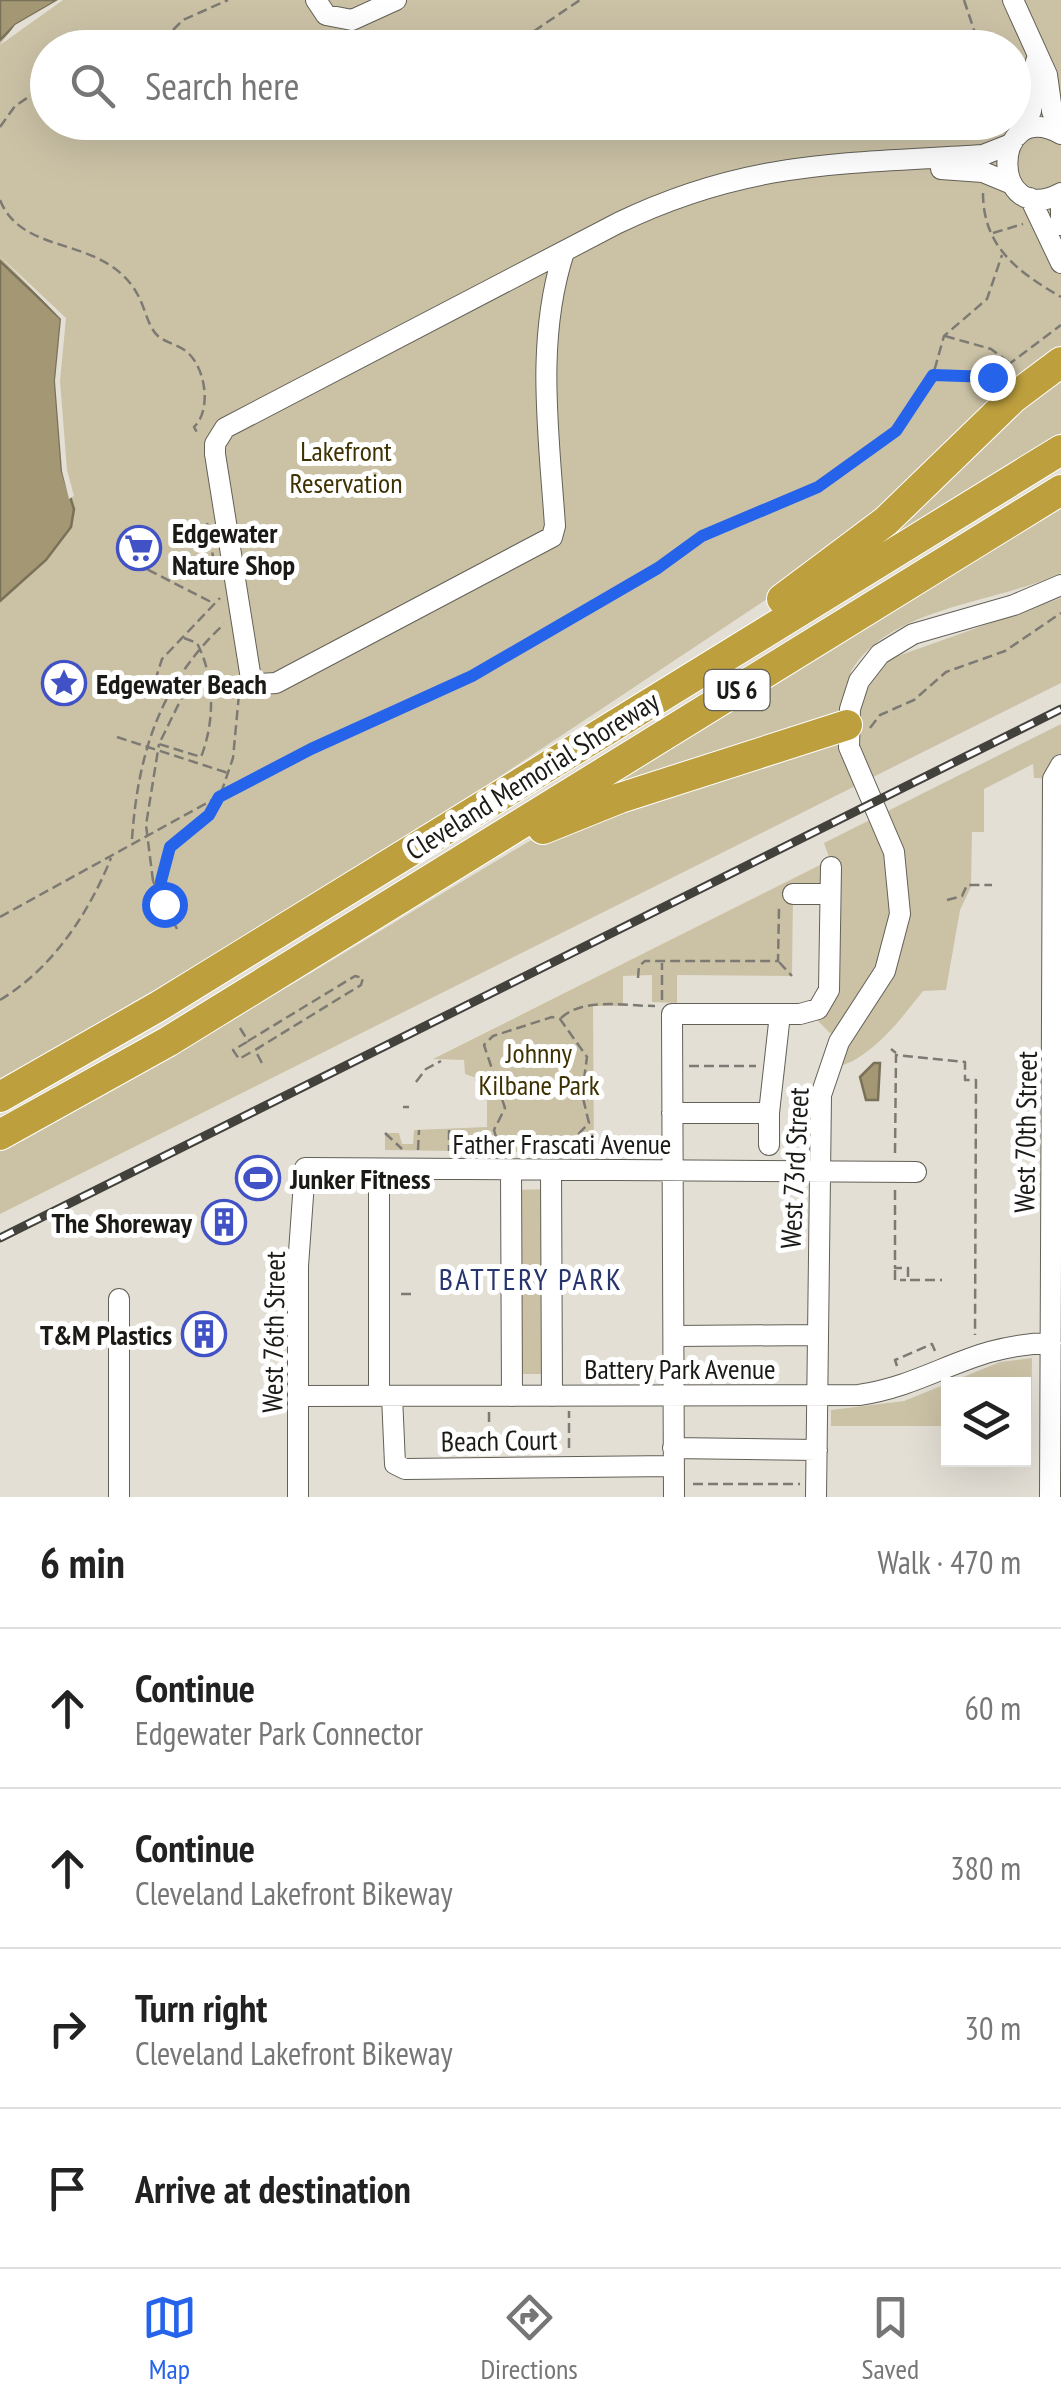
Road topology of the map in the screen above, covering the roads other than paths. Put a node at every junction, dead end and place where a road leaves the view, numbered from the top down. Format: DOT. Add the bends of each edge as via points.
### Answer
graph roads {
  1 [pos="316,0"];
  2 [pos="396,0"];
  3 [pos="1019,2"];
  4 [pos="1028,30"];
  5 [pos="1031,39"];
  6 [pos="1036,54"];
  7 [pos="1031,101"];
  8 [pos="1031,130"];
  9 [pos="1061,133"];
  10 [pos="1014,140"];
  11 [pos="880,163"];
  12 [pos="1012,184"];
  13 [pos="1061,193"];
  14 [pos="1030,198"];
  15 [pos="1061,201"];
  16 [pos="1061,225"];
  17 [pos="564,252"];
  18 [pos="1061,262"];
  19 [pos="1061,362"];
  20 [pos="1061,450"];
  21 [pos="1061,490"];
  22 [pos="1061,585"];
  23 [pos="651,702"];
  24 [pos="847,725"];
  25 [pos="1059,767"];
  26 [pos="1058,830"];
  27 [pos="830,867"];
  28 [pos="414,890"];
  29 [pos="830,894"];
  30 [pos="788,897"];
  31 [pos="780,1014"];
  32 [pos="0,1096"];
  33 [pos="672,1114"];
  34 [pos="769,1114"];
  35 [pos="0,1136"];
  36 [pos="769,1145"];
  37 [pos="556,1162"];
  38 [pos="305,1168"];
  39 [pos="379,1169"];
  40 [pos="512,1170"];
  41 [pos="672,1171"];
  42 [pos="818,1172"];
  43 [pos="905,1172"];
  44 [pos="1056,1201"];
  45 [pos="119,1299"];
  46 [pos="816,1335"];
  47 [pos="674,1336"];
  48 [pos="1051,1343"];
  49 [pos="299,1396"];
  50 [pos="386,1396"];
  51 [pos="512,1396"];
  52 [pos="552,1396"];
  53 [pos="674,1396"];
  54 [pos="817,1396"];
  55 [pos="820,1441"];
  56 [pos="673,1457"];
  57 [pos="680,1490"];
  58 [pos="809,1490"];
  59 [pos="119,1497"];
  60 [pos="298,1497"];
  61 [pos="1050,1497"];
  1 -- 2 [label="street" via="326,15 343,20"];
  3 -- 4 [label="street"];
  5 -- 6 [label="street"];
  6 -- 7 [label="street"];
  6 -- 9 [label="street"];
  8 -- 9 [label="street"];
  10 -- 11 [label="street" via="984,155"];
  10 -- 12 [label="street" via="1005,164"];
  11 -- 12 [label="street" via="983,172"];
  11 -- 17 [label="street" via="817,164 733,178 654,206"];
  12 -- 14 [label="street"];
  13 -- 14 [label="street"];
  14 -- 18 [label="street"];
  15 -- 16 [label="street"];
  17 -- 17 [label="street" via="220,434 215,454 251,679 276,684 552,537 547,347"];
  19 -- 23 [label="highway" via="1013,398 876,529 716,642"];
  20 -- 23 [label="highway, Cleveland Memorial Shoreway / US 6"];
  21 -- 28 [label="highway, Cleveland Memorial Shoreway / US 6"];
  22 -- 24 [label="street, West 73rd Street" via="896,642 859,681"];
  23 -- 32 [label="highway, Cleveland Memorial Shoreway / US 6" via="159,1006"];
  24 -- 28 [label="highway" via="600,805"];
  24 -- 42 [label="street, West 73rd Street" via="858,778 894,852 900,914 885,971 828,1068"];
  25 -- 26 [label="street, West 70th Street"];
  26 -- 44 [label="street, West 70th Street"];
  27 -- 29 [label="street"];
  28 -- 35 [label="highway, Cleveland Memorial Shoreway / US 6" via="122,1070"];
  29 -- 30 [label="street"];
  29 -- 31 [label="street" via="826,1001 810,1013"];
  31 -- 33 [label="street" via="672,1014"];
  31 -- 34 [label="street"];
  33 -- 34 [label="street"];
  33 -- 41 [label="street"];
  34 -- 36 [label="street"];
  37 -- 40 [label="street, Father Frascati Avenue"];
  37 -- 41 [label="street, Father Frascati Avenue"];
  37 -- 52 [label="street"];
  38 -- 39 [label="street, Father Frascati Avenue"];
  38 -- 49 [label="street, West 76th Street"];
  39 -- 40 [label="street, Father Frascati Avenue"];
  39 -- 50 [label="street"];
  40 -- 51 [label="street"];
  41 -- 42 [label="street, Father Frascati Avenue"];
  41 -- 47 [label="street"];
  42 -- 43 [label="street, Father Frascati Avenue"];
  42 -- 46 [label="street, West 73rd Street"];
  44 -- 48 [label="street, West 70th Street"];
  45 -- 59 [label="street"];
  46 -- 47 [label="street"];
  46 -- 54 [label="street, West 73rd Street"];
  47 -- 53 [label="street"];
  48 -- 54 [label="street, Battery Park Avenue" via="982,1351 880,1392"];
  48 -- 61 [label="street, West 70th Street"];
  49 -- 50 [label="street, Battery Park Avenue"];
  49 -- 60 [label="street, West 76th Street"];
  50 -- 51 [label="street, Battery Park Avenue"];
  50 -- 56 [label="street, Beach Court" via="392,1454 404,1469"];
  51 -- 52 [label="street, Battery Park Avenue"];
  52 -- 53 [label="street, Battery Park Avenue"];
  53 -- 54 [label="street, Battery Park Avenue"];
  53 -- 56 [label="street"];
  54 -- 55 [label="street, West 73rd Street"];
  55 -- 56 [label="street"];
  55 -- 58 [label="street, West 73rd Street"];
  56 -- 57 [label="street"];
}
